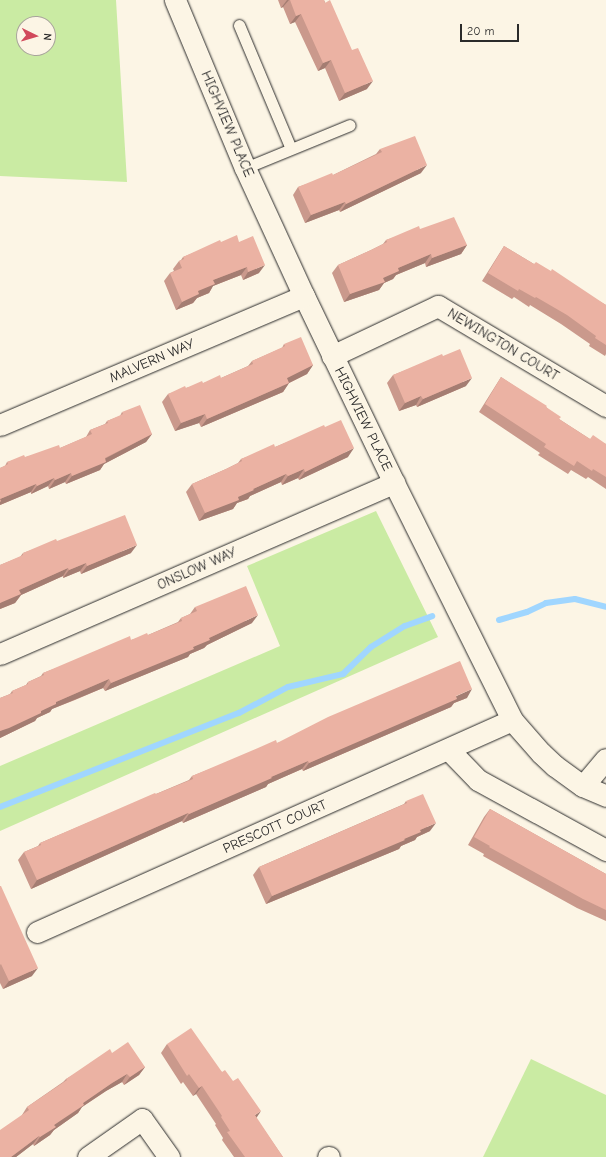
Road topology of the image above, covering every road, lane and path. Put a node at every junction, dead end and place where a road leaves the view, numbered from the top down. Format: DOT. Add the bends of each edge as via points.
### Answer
graph roads {
  1 [pos="175,0"];
  2 [pos="239,24"];
  3 [pos="350,125"];
  4 [pos="291,149"];
  5 [pos="245,168"];
  6 [pos="304,296"];
  7 [pos="332,356"];
  8 [pos="606,406"];
  9 [pos="0,425"];
  10 [pos="394,483"];
  11 [pos="0,654"];
  12 [pos="512,720"];
  13 [pos="449,750"];
  14 [pos="606,759"];
  15 [pos="583,786"];
  16 [pos="606,796"];
  17 [pos="606,850"];
  18 [pos="37,932"];
  19 [pos="88,1157"];
  20 [pos="169,1157"];
  1 -- 5 [label="street, HIGHVIEW PLACE"];
  2 -- 4 [label="lane"];
  3 -- 4 [label="lane"];
  4 -- 5 [label="lane"];
  5 -- 6 [label="street, HIGHVIEW PLACE"];
  6 -- 7 [label="street, HIGHVIEW PLACE"];
  6 -- 9 [label="street, MALVERN WAY"];
  7 -- 8 [label="street, NEWINGTON COURT" via="438,306"];
  7 -- 10 [label="street, HIGHVIEW PLACE"];
  10 -- 11 [label="street, ONSLOW WAY"];
  10 -- 12 [label="street, HIGHVIEW PLACE"];
  12 -- 13 [label="street, PRESCOTT COURT"];
  12 -- 15 [label="street, HIGHVIEW PLACE" via="541,753"];
  13 -- 17 [label="street" via="478,780"];
  13 -- 18 [label="street, PRESCOTT COURT"];
  14 -- 15 [label="street"];
  15 -- 16 [label="street, HIGHVIEW PLACE"];
  19 -- 20 [label="street" via="142,1119"];
}
